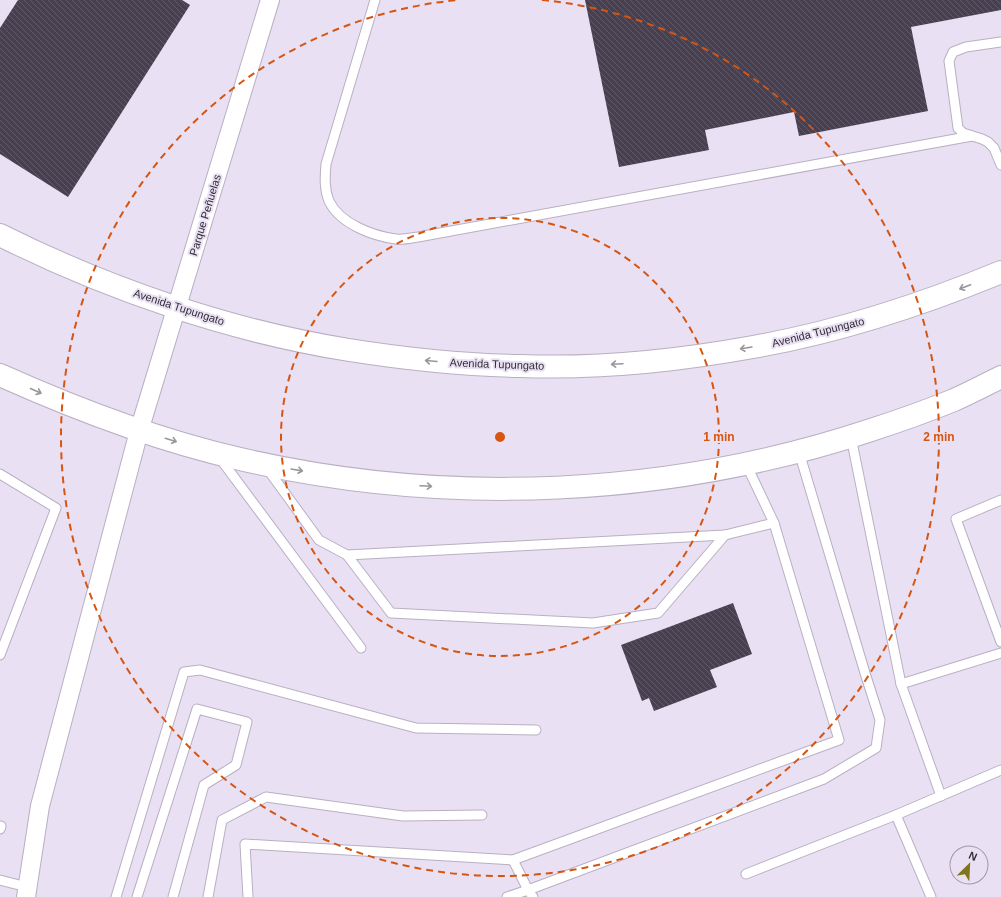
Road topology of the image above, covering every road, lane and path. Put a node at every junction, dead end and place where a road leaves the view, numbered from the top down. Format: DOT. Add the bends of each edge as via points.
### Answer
graph roads {
  1 [pos="270,0"];
  2 [pos="374,0"];
  3 [pos="1001,42"];
  4 [pos="972,136"];
  5 [pos="1001,165"];
  6 [pos="0,235"];
  7 [pos="1001,272"];
  8 [pos="177,308"];
  9 [pos="0,375"];
  10 [pos="1001,377"];
  11 [pos="139,431"];
  12 [pos="851,437"];
  13 [pos="799,452"];
  14 [pos="215,453"];
  15 [pos="264,464"];
  16 [pos="746,464"];
  17 [pos="0,474"];
  18 [pos="1001,500"];
  19 [pos="774,523"];
  20 [pos="725,535"];
  21 [pos="346,555"];
  22 [pos="1001,642"];
  23 [pos="361,648"];
  24 [pos="1001,653"];
  25 [pos="0,655"];
  26 [pos="901,684"];
  27 [pos="536,730"];
  28 [pos="1001,770"];
  29 [pos="941,796"];
  30 [pos="482,815"];
  31 [pos="896,815"];
  32 [pos="513,860"];
  33 [pos="746,874"];
  34 [pos="0,880"];
  35 [pos="26,892"];
  36 [pos="530,894"];
  37 [pos="116,897"];
  38 [pos="137,897"];
  39 [pos="173,897"];
  40 [pos="208,897"];
  41 [pos="248,897"];
  42 [pos="507,897"];
  43 [pos="931,897"];
  1 -- 8 [label="street, Parque Peñuelas"];
  2 -- 4 [label="lane" via="326,164 325,185 329,201 339,215 375,235 398,239 418,237"];
  3 -- 4 [label="lane" via="966,47 953,52 950,61 958,128"];
  4 -- 5 [label="lane" via="988,142 994,148"];
  6 -- 8 [label="street, Avenida Tupungato" via="72,269"];
  7 -- 8 [label="street, Avenida Tupungato, one-way" via="925,302 869,320 755,347 697,356 581,366 464,364 347,350 240,327"];
  8 -- 11 [label="street, Parque Peñuelas"];
  9 -- 11 [label="street, one-way" via="88,413"];
  10 -- 12 [label="street" via="954,400"];
  11 -- 14 [label="street, one-way"];
  11 -- 35 [label="street, Parque Peñuelas" via="40,806"];
  12 -- 13 [label="street"];
  12 -- 26 [label="lane"];
  13 -- 16 [label="street"];
  13 -- 36 [label="lane" via="880,720 876,748 824,779"];
  14 -- 15 [label="street"];
  14 -- 23 [label="lane"];
  15 -- 16 [label="street, one-way" via="369,481 514,489 638,481"];
  15 -- 21 [label="lane" via="319,540"];
  16 -- 19 [label="lane"];
  17 -- 25 [label="lane" via="56,508"];
  18 -- 22 [label="lane" via="956,519"];
  19 -- 20 [label="lane"];
  19 -- 32 [label="lane" via="839,740"];
  20 -- 21 [label="lane"];
  20 -- 21 [label="lane" via="658,613 593,624 391,613"];
  24 -- 26 [label="lane"];
  26 -- 29 [label="lane"];
  27 -- 37 [label="lane" via="416,728 200,670 184,672"];
  28 -- 29 [label="lane"];
  29 -- 31 [label="lane"];
  30 -- 40 [label="lane" via="403,816 266,797 222,820"];
  31 -- 33 [label="lane"];
  31 -- 43 [label="lane"];
  32 -- 36 [label="lane"];
  32 -- 41 [label="lane" via="245,844"];
  34 -- 35 [label="lane"];
  36 -- 42 [label="lane"];
  38 -- 39 [label="lane" via="197,709 247,722 236,765 204,785"];
}
